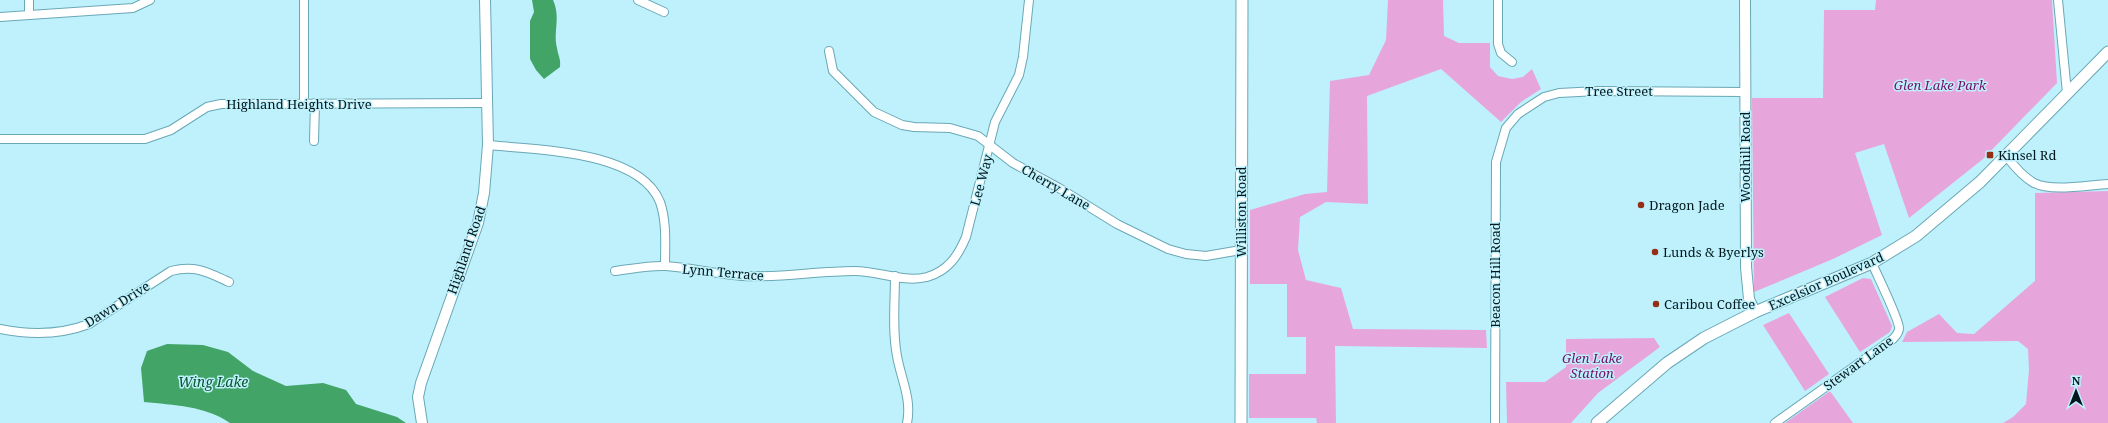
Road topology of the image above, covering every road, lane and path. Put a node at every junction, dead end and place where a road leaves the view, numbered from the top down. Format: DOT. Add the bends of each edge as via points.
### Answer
graph roads {
  1 [pos="29,0"];
  2 [pos="150,0"];
  3 [pos="304,0"];
  4 [pos="485,0"];
  5 [pos="638,0"];
  6 [pos="1028,0"];
  7 [pos="1242,0"];
  8 [pos="1498,0"];
  9 [pos="1745,0"];
  10 [pos="2058,0"];
  11 [pos="664,12"];
  12 [pos="29,14"];
  13 [pos="0,17"];
  14 [pos="829,51"];
  15 [pos="2108,52"];
  16 [pos="1512,62"];
  17 [pos="1744,92"];
  18 [pos="2067,93"];
  19 [pos="486,102"];
  20 [pos="304,103"];
  21 [pos="315,103"];
  22 [pos="1506,128"];
  23 [pos="0,139"];
  24 [pos="314,141"];
  25 [pos="990,144"];
  26 [pos="488,145"];
  27 [pos="2007,157"];
  28 [pos="2108,184"];
  29 [pos="1241,250"];
  30 [pos="1872,263"];
  31 [pos="665,266"];
  32 [pos="615,271"];
  33 [pos="855,271"];
  34 [pos="895,276"];
  35 [pos="229,282"];
  36 [pos="1755,312"];
  37 [pos="0,329"];
  38 [pos="422,423"];
  39 [pos="907,423"];
  40 [pos="1241,423"];
  41 [pos="1495,423"];
  42 [pos="1597,423"];
  43 [pos="1775,423"];
  1 -- 12 [label="street"];
  2 -- 12 [label="street" via="133,8"];
  3 -- 20 [label="street"];
  4 -- 19 [label="street, Highland Road"];
  5 -- 11 [label="street"];
  6 -- 25 [label="street, Lee Way" via="1019,75 995,122"];
  7 -- 29 [label="main road, Williston Road"];
  8 -- 16 [label="street" via="1498,44 1501,53"];
  9 -- 17 [label="street, Woodhill Road"];
  10 -- 18 [label="street"];
  12 -- 13 [label="street"];
  14 -- 25 [label="street, Cherry Lane" via="833,71 874,112 902,125 962,131 978,136"];
  15 -- 18 [label="main road, Excelsior Boulevard"];
  17 -- 22 [label="street, Tree Street" via="1559,93 1544,97 1518,114"];
  17 -- 36 [label="street, Woodhill Road" via="1746,267 1749,299"];
  18 -- 27 [label="main road, Excelsior Boulevard"];
  19 -- 21 [label="street, Highland Heights Drive"];
  19 -- 26 [label="street, Highland Road"];
  20 -- 21 [label="street, Highland Heights Drive"];
  20 -- 23 [label="street, Highland Heights Drive" via="221,104 207,107 172,130 145,139"];
  21 -- 24 [label="street"];
  22 -- 41 [label="street, Beacon Hill Road" via="1496,162"];
  25 -- 29 [label="street, Cherry Lane" via="1013,163 1150,242 1186,254 1206,256"];
  25 -- 34 [label="street, Lee Way" via="966,237 952,262 941,271 927,276 913,279"];
  26 -- 31 [label="street" via="574,155 613,164 637,175 654,191 663,213"];
  26 -- 38 [label="street, Highland Road" via="487,176 478,223 421,384 418,397"];
  27 -- 28 [label="street" via="2032,182 2039,185 2054,187"];
  27 -- 30 [label="main road, Excelsior Boulevard" via="1916,236"];
  29 -- 40 [label="main road, Williston Road"];
  30 -- 36 [label="main road, Excelsior Boulevard"];
  30 -- 43 [label="street, Stewart Lane" via="1896,316 1898,333"];
  31 -- 32 [label="street, Lynn Terrace"];
  31 -- 33 [label="street, Lynn Terrace" via="741,276"];
  33 -- 34 [label="street, Lee Way"];
  34 -- 39 [label="street" via="895,336 897,356 908,400"];
  35 -- 37 [label="street, Dawn Drive" via="196,268 184,267 172,271 89,324 75,329 62,332 20,333"];
  36 -- 42 [label="main road, Excelsior Boulevard" via="1704,338 1667,363"];
}
